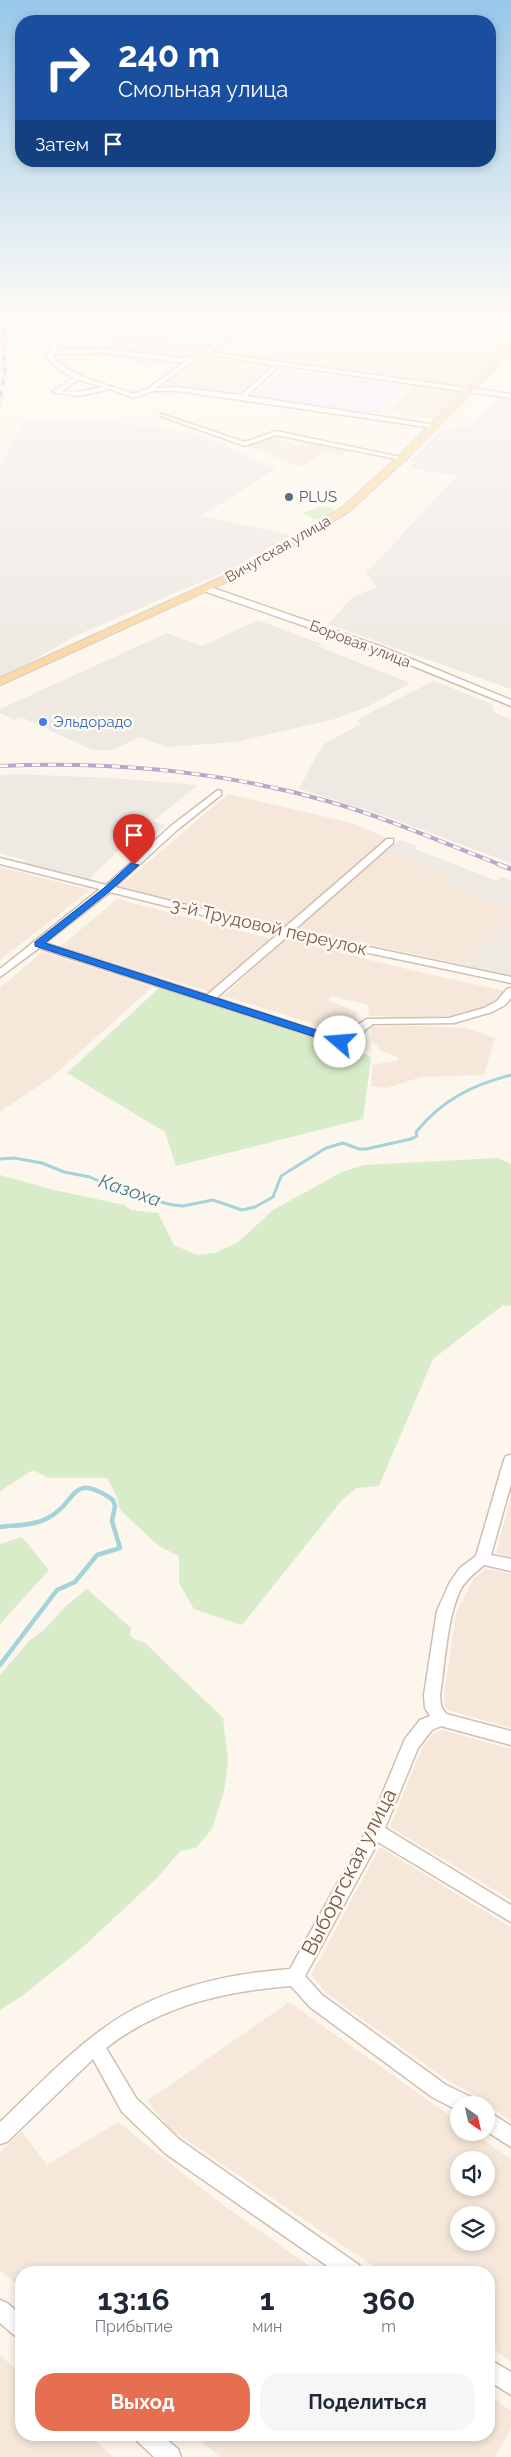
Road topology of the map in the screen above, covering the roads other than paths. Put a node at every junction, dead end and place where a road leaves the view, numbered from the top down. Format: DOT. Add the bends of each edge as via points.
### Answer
graph roads {
  1 [pos="434,426"];
  2 [pos="195,427"];
  3 [pos="402,458"];
  4 [pos="207,589"];
  5 [pos="0,682"];
  6 [pos="511,703"];
  7 [pos="218,793"];
  8 [pos="390,841"];
  9 [pos="0,861"];
  10 [pos="107,890"];
  11 [pos="286,932"];
  12 [pos="38,944"];
  13 [pos="0,974"];
  14 [pos="511,980"];
  15 [pos="511,991"];
  16 [pos="209,999"];
  17 [pos="511,1460"];
  18 [pos="482,1559"];
  19 [pos="511,1565"];
  20 [pos="441,1719"];
  21 [pos="511,1738"];
  22 [pos="375,1831"];
  23 [pos="511,1914"];
  24 [pos="295,1977"];
  25 [pos="95,2046"];
  26 [pos="450,2097"];
  27 [pos="495,2126"];
  28 [pos="0,2135"];
  29 [pos="511,2138"];
  30 [pos="343,2266"];
  31 [pos="0,2310"];
  32 [pos="15,2323"];
  33 [pos="495,2373"];
  34 [pos="511,2385"];
  35 [pos="152,2441"];
  36 [pos="170,2457"];
  1 -- 3 [label="main road, Вичугская улица"];
  2 -- 3 [label="street" via="245,444 276,433"];
  3 -- 4 [label="main road, Вичугская улица" via="344,510 245,570"];
  4 -- 5 [label="main road, Вичугская улица"];
  4 -- 6 [label="street, Боровая улица" via="379,649"];
  7 -- 10 [label="street" via="174,828"];
  8 -- 11 [label="street"];
  9 -- 10 [label="street, 3-й Трудовой переулок"];
  10 -- 11 [label="street, 3-й Трудовой переулок"];
  10 -- 12 [label="street"];
  11 -- 14 [label="street, 3-й Трудовой переулок"];
  11 -- 16 [label="street"];
  12 -- 13 [label="street"];
  12 -- 16 [label="street"];
  15 -- 16 [label="street" via="501,1003 488,1010 450,1021 371,1021 360,1028 358,1037 348,1042"];
  17 -- 18 [label="street"];
  18 -- 19 [label="street"];
  18 -- 20 [label="street" via="465,1572 445,1611 432,1695 433,1708"];
  20 -- 21 [label="street"];
  20 -- 22 [label="street, Выборгская улица" via="426,1725 411,1744"];
  22 -- 23 [label="street"];
  22 -- 24 [label="street, Выборгская улица"];
  24 -- 25 [label="street, Выборгская улица" via="256,1979 185,1996 128,2022"];
  24 -- 26 [label="street" via="316,2002"];
  25 -- 28 [label="street, Выборгская улица"];
  25 -- 30 [label="street" via="129,2105 173,2147"];
  27 -- 29 [label="street"];
  31 -- 32 [label="street"];
  33 -- 34 [label="street"];
  35 -- 36 [label="street"];
}
